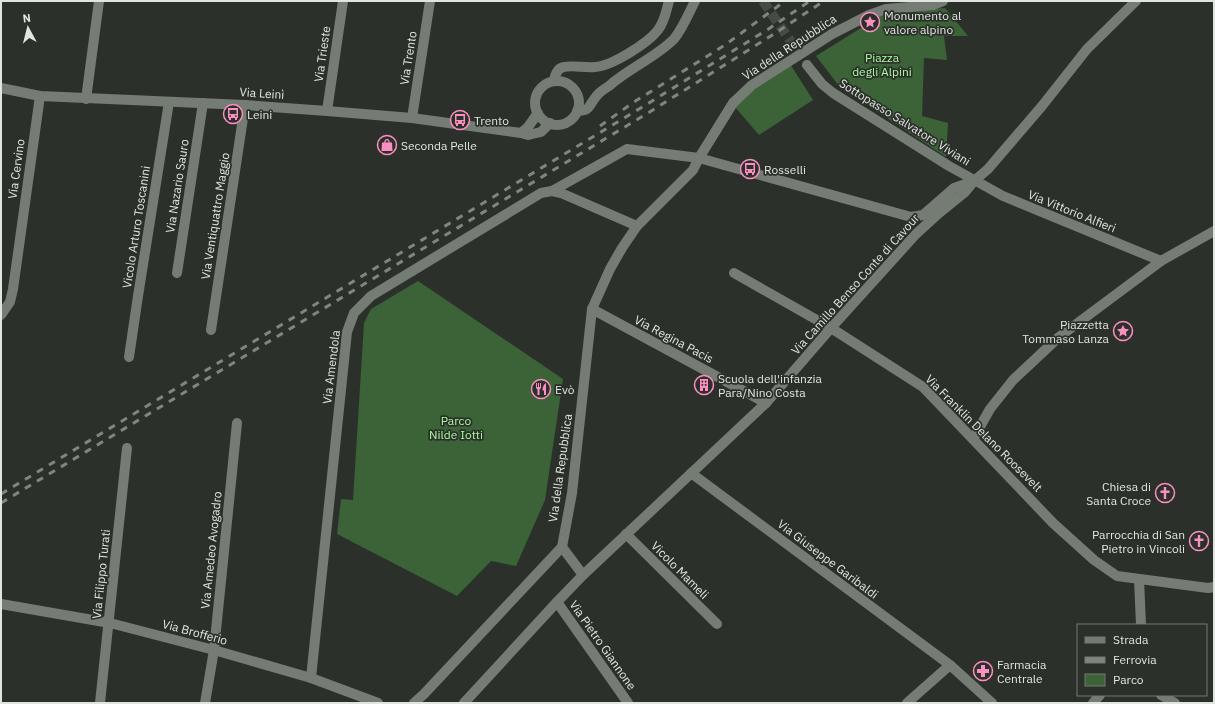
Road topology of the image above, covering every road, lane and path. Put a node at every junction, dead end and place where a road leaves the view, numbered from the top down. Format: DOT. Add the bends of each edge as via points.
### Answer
graph roads {
  1 [pos="99,1"];
  2 [pos="343,1"];
  3 [pos="430,1"];
  4 [pos="668,1"];
  5 [pos="695,1"];
  6 [pos="943,1"];
  7 [pos="1136,1"];
  8 [pos="807,65"];
  9 [pos="580,67"];
  10 [pos="554,81"];
  11 [pos="570,85"];
  12 [pos="1,88"];
  13 [pos="577,95"];
  14 [pos="40,96"];
  15 [pos="86,98"];
  16 [pos="595,98"];
  17 [pos="169,102"];
  18 [pos="203,103"];
  19 [pos="246,105"];
  20 [pos="327,111"];
  21 [pos="577,111"];
  22 [pos="538,113"];
  23 [pos="412,118"];
  24 [pos="550,123"];
  25 [pos="522,132"];
  26 [pos="699,158"];
  27 [pos="974,181"];
  28 [pos="552,191"];
  29 [pos="911,217"];
  30 [pos="637,226"];
  31 [pos="1214,231"];
  32 [pos="918,232"];
  33 [pos="1161,261"];
  34 [pos="177,273"];
  35 [pos="734,273"];
  36 [pos="592,309"];
  37 [pos="1,315"];
  38 [pos="831,328"];
  39 [pos="211,330"];
  40 [pos="129,357"];
  41 [pos="766,403"];
  42 [pos="237,423"];
  43 [pos="973,439"];
  44 [pos="127,448"];
  45 [pos="691,473"];
  46 [pos="626,534"];
  47 [pos="562,547"];
  48 [pos="583,575"];
  49 [pos="1139,579"];
  50 [pos="1214,587"];
  51 [pos="557,602"];
  52 [pos="1,604"];
  53 [pos="110,623"];
  54 [pos="717,624"];
  55 [pos="1142,624"];
  56 [pos="214,650"];
  57 [pos="950,665"];
  58 [pos="311,678"];
  59 [pos="1163,696"];
  60 [pos="100,703"];
  61 [pos="205,703"];
  62 [pos="378,703"];
  63 [pos="414,703"];
  64 [pos="464,703"];
  65 [pos="628,703"];
  66 [pos="907,703"];
  67 [pos="992,703"];
  68 [pos="1175,703"];
  1 -- 15 [label="street"];
  2 -- 20 [label="street, Via Trieste"];
  3 -- 23 [label="street, Via Trento"];
  4 -- 9 [label="street" via="665,18 658,31 643,43 604,66"];
  5 -- 16 [label="street" via="675,37 666,46 615,80"];
  6 -- 26 [label="street, Via della Repubblica" via="933,5 886,9 869,15 832,34 752,85 733,103"];
  7 -- 27 [label="street, Via Camillo Benso Conte di Cavour" via="1087,49 1042,106 988,169"];
  8 -- 27 [label="street, Sottopasso Salvatore Viviani" via="833,93"];
  9 -- 10 [label="street" via="563,66 557,71"];
  9 -- 11 [label="street"];
  10 -- 11 [label="street"];
  10 -- 22 [label="street" via="542,86 538,92 535,104"];
  11 -- 13 [label="street"];
  12 -- 14 [label="street, Via Leinì"];
  13 -- 16 [label="street"];
  13 -- 21 [label="street"];
  14 -- 15 [label="street, Via Leinì"];
  14 -- 37 [label="street, Via Cervino" via="13,289 10,302"];
  15 -- 17 [label="street, Via Leinì"];
  16 -- 21 [label="street" via="588,109"];
  17 -- 18 [label="street, Via Leinì"];
  17 -- 40 [label="street, Vicolo Arturo Toscanini"];
  18 -- 19 [label="street, Via Leinì"];
  18 -- 34 [label="street, Via Nazario Sauro"];
  19 -- 20 [label="street, Via Leinì"];
  19 -- 39 [label="street, Via Ventiquattro Maggio"];
  20 -- 23 [label="street, Via Leinì"];
  21 -- 24 [label="street" via="563,124"];
  22 -- 24 [label="street"];
  22 -- 25 [label="street"];
  23 -- 25 [label="street, Via Leinì"];
  24 -- 25 [label="street, Via Leinì" via="535,134 528,135"];
  26 -- 28 [label="street, Via Amendola" via="627,149"];
  26 -- 29 [label="street, Via Amendola"];
  26 -- 30 [label="street, Via della Repubblica" via="693,170"];
  27 -- 29 [label="street" via="954,188 923,215"];
  27 -- 32 [label="street, Via Camillo Benso Conte di Cavour" via="965,192"];
  27 -- 33 [label="street, Via Vittorio Alfieri" via="1003,196"];
  28 -- 30 [label="street"];
  28 -- 58 [label="street, Via Amendola" via="541,193 371,296 354,313 347,332"];
  29 -- 32 [label="street"];
  30 -- 36 [label="street, Via della Repubblica" via="610,269"];
  31 -- 33 [label="street"];
  32 -- 38 [label="street, Via Camillo Benso Conte di Cavour"];
  33 -- 43 [label="street" via="1059,337 1012,380 990,409"];
  35 -- 38 [label="street, Via Franklin Delano Roosevelt"];
  36 -- 41 [label="street, Via Regina Pacis"];
  36 -- 47 [label="street, Via della Repubblica" via="572,493"];
  38 -- 41 [label="street, Via Camillo Benso Conte di Cavour"];
  38 -- 43 [label="street, Via Franklin Delano Roosevelt" via="923,387"];
  41 -- 45 [label="street, Via Camillo Benso Conte di Cavour"];
  42 -- 56 [label="street, Via Amedeo Avogadro"];
  43 -- 49 [label="street, Via Franklin Delano Roosevelt" via="1053,523 1105,569 1116,576"];
  44 -- 53 [label="street, Via Filippo Turati"];
  45 -- 46 [label="street, Via Camillo Benso Conte di Cavour"];
  45 -- 57 [label="street, Via Giuseppe Garibaldi"];
  46 -- 48 [label="street, Via Camillo Benso Conte di Cavour"];
  46 -- 54 [label="street, Vicolo Mameli"];
  47 -- 48 [label="street"];
  47 -- 63 [label="street"];
  48 -- 51 [label="street, Via Camillo Benso Conte di Cavour"];
  49 -- 50 [label="street, Via Franklin Delano Roosevelt"];
  49 -- 55 [label="street"];
  51 -- 64 [label="street, Via Camillo Benso Conte di Cavour"];
  51 -- 65 [label="street, Via Pietro Giannone"];
  52 -- 53 [label="street, Via Brofferio"];
  53 -- 56 [label="street, Via Brofferio"];
  53 -- 60 [label="street, Via Filippo Turati"];
  56 -- 58 [label="street, Via Brofferio"];
  56 -- 61 [label="street, Via Amedeo Avogadro"];
  57 -- 66 [label="street"];
  57 -- 67 [label="street, Via Giuseppe Garibaldi"];
  58 -- 62 [label="street, Via Brofferio"];
  59 -- 68 [label="street"];
}
